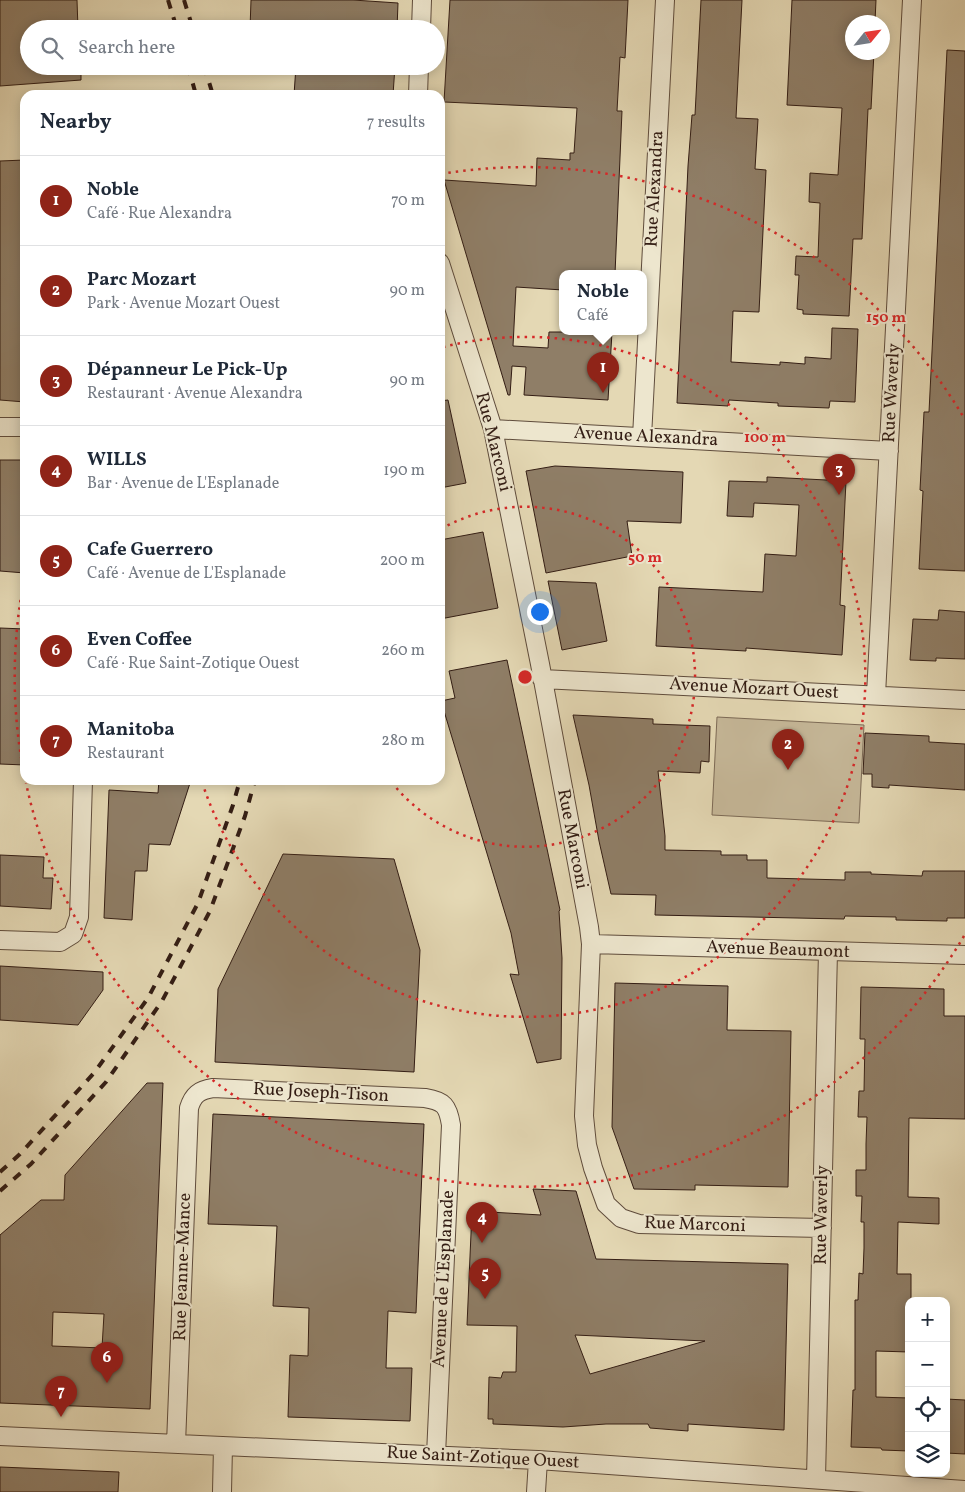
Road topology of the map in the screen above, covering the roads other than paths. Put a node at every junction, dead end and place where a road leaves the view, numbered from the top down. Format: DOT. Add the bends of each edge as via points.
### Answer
graph roads {
  1 [pos="422,0"];
  2 [pos="665,0"];
  3 [pos="912,0"];
  4 [pos="421,20"];
  5 [pos="419,75"];
  6 [pos="418,90"];
  7 [pos="445,279"];
  8 [pos="0,426"];
  9 [pos="20,427"];
  10 [pos="493,429"];
  11 [pos="642,438"];
  12 [pos="889,451"];
  13 [pos="542,679"];
  14 [pos="876,695"];
  15 [pos="965,700"];
  16 [pos="83,785"];
  17 [pos="0,940"];
  18 [pos="591,944"];
  19 [pos="828,951"];
  20 [pos="965,955"];
  21 [pos="197,1093"];
  22 [pos="445,1105"];
  23 [pos="822,1228"];
  24 [pos="0,1436"];
  25 [pos="176,1444"];
  26 [pos="223,1446"];
  27 [pos="436,1455"];
  28 [pos="538,1460"];
  29 [pos="816,1479"];
  30 [pos="965,1490"];
  31 [pos="222,1492"];
  32 [pos="536,1492"];
  1 -- 4 [label="street"];
  2 -- 11 [label="street, Rue Alexandra"];
  3 -- 12 [label="street, Rue Waverly"];
  5 -- 6 [label="street"];
  7 -- 10 [label="street, Rue Marconi"];
  8 -- 9 [label="street"];
  10 -- 11 [label="street, Avenue Alexandra"];
  10 -- 13 [label="street, Rue Marconi"];
  11 -- 12 [label="street, Avenue Alexandra"];
  12 -- 14 [label="street, Rue Waverly"];
  13 -- 14 [label="street, Avenue Mozart Ouest"];
  13 -- 18 [label="street, Rue Marconi"];
  14 -- 15 [label="street, Avenue Mozart Ouest"];
  16 -- 17 [label="street" via="78,917 73,934 60,942"];
  18 -- 19 [label="street, Avenue Beaumont"];
  18 -- 23 [label="street, Rue Marconi" via="584,1116 587,1145 606,1204 621,1218 639,1224"];
  19 -- 20 [label="street, Avenue Beaumont"];
  19 -- 23 [label="street, Rue Waverly"];
  21 -- 22 [label="street, Rue Joseph-Tison" via="213,1088 406,1097 436,1100"];
  21 -- 25 [label="street, Rue Jeanne-Mance" via="189,1108"];
  22 -- 27 [label="street, Avenue de L'Esplanade" via="451,1125"];
  23 -- 29 [label="street, Rue Waverly"];
  24 -- 25 [label="street, Rue Saint-Zotique Ouest"];
  25 -- 26 [label="street, Rue Saint-Zotique Ouest"];
  26 -- 27 [label="street, Rue Saint-Zotique Ouest"];
  26 -- 31 [label="street"];
  27 -- 28 [label="street, Rue Saint-Zotique Ouest"];
  28 -- 29 [label="street, Rue Saint-Zotique Ouest"];
  28 -- 32 [label="street"];
  29 -- 30 [label="street, Rue Saint-Zotique Ouest"];
}
